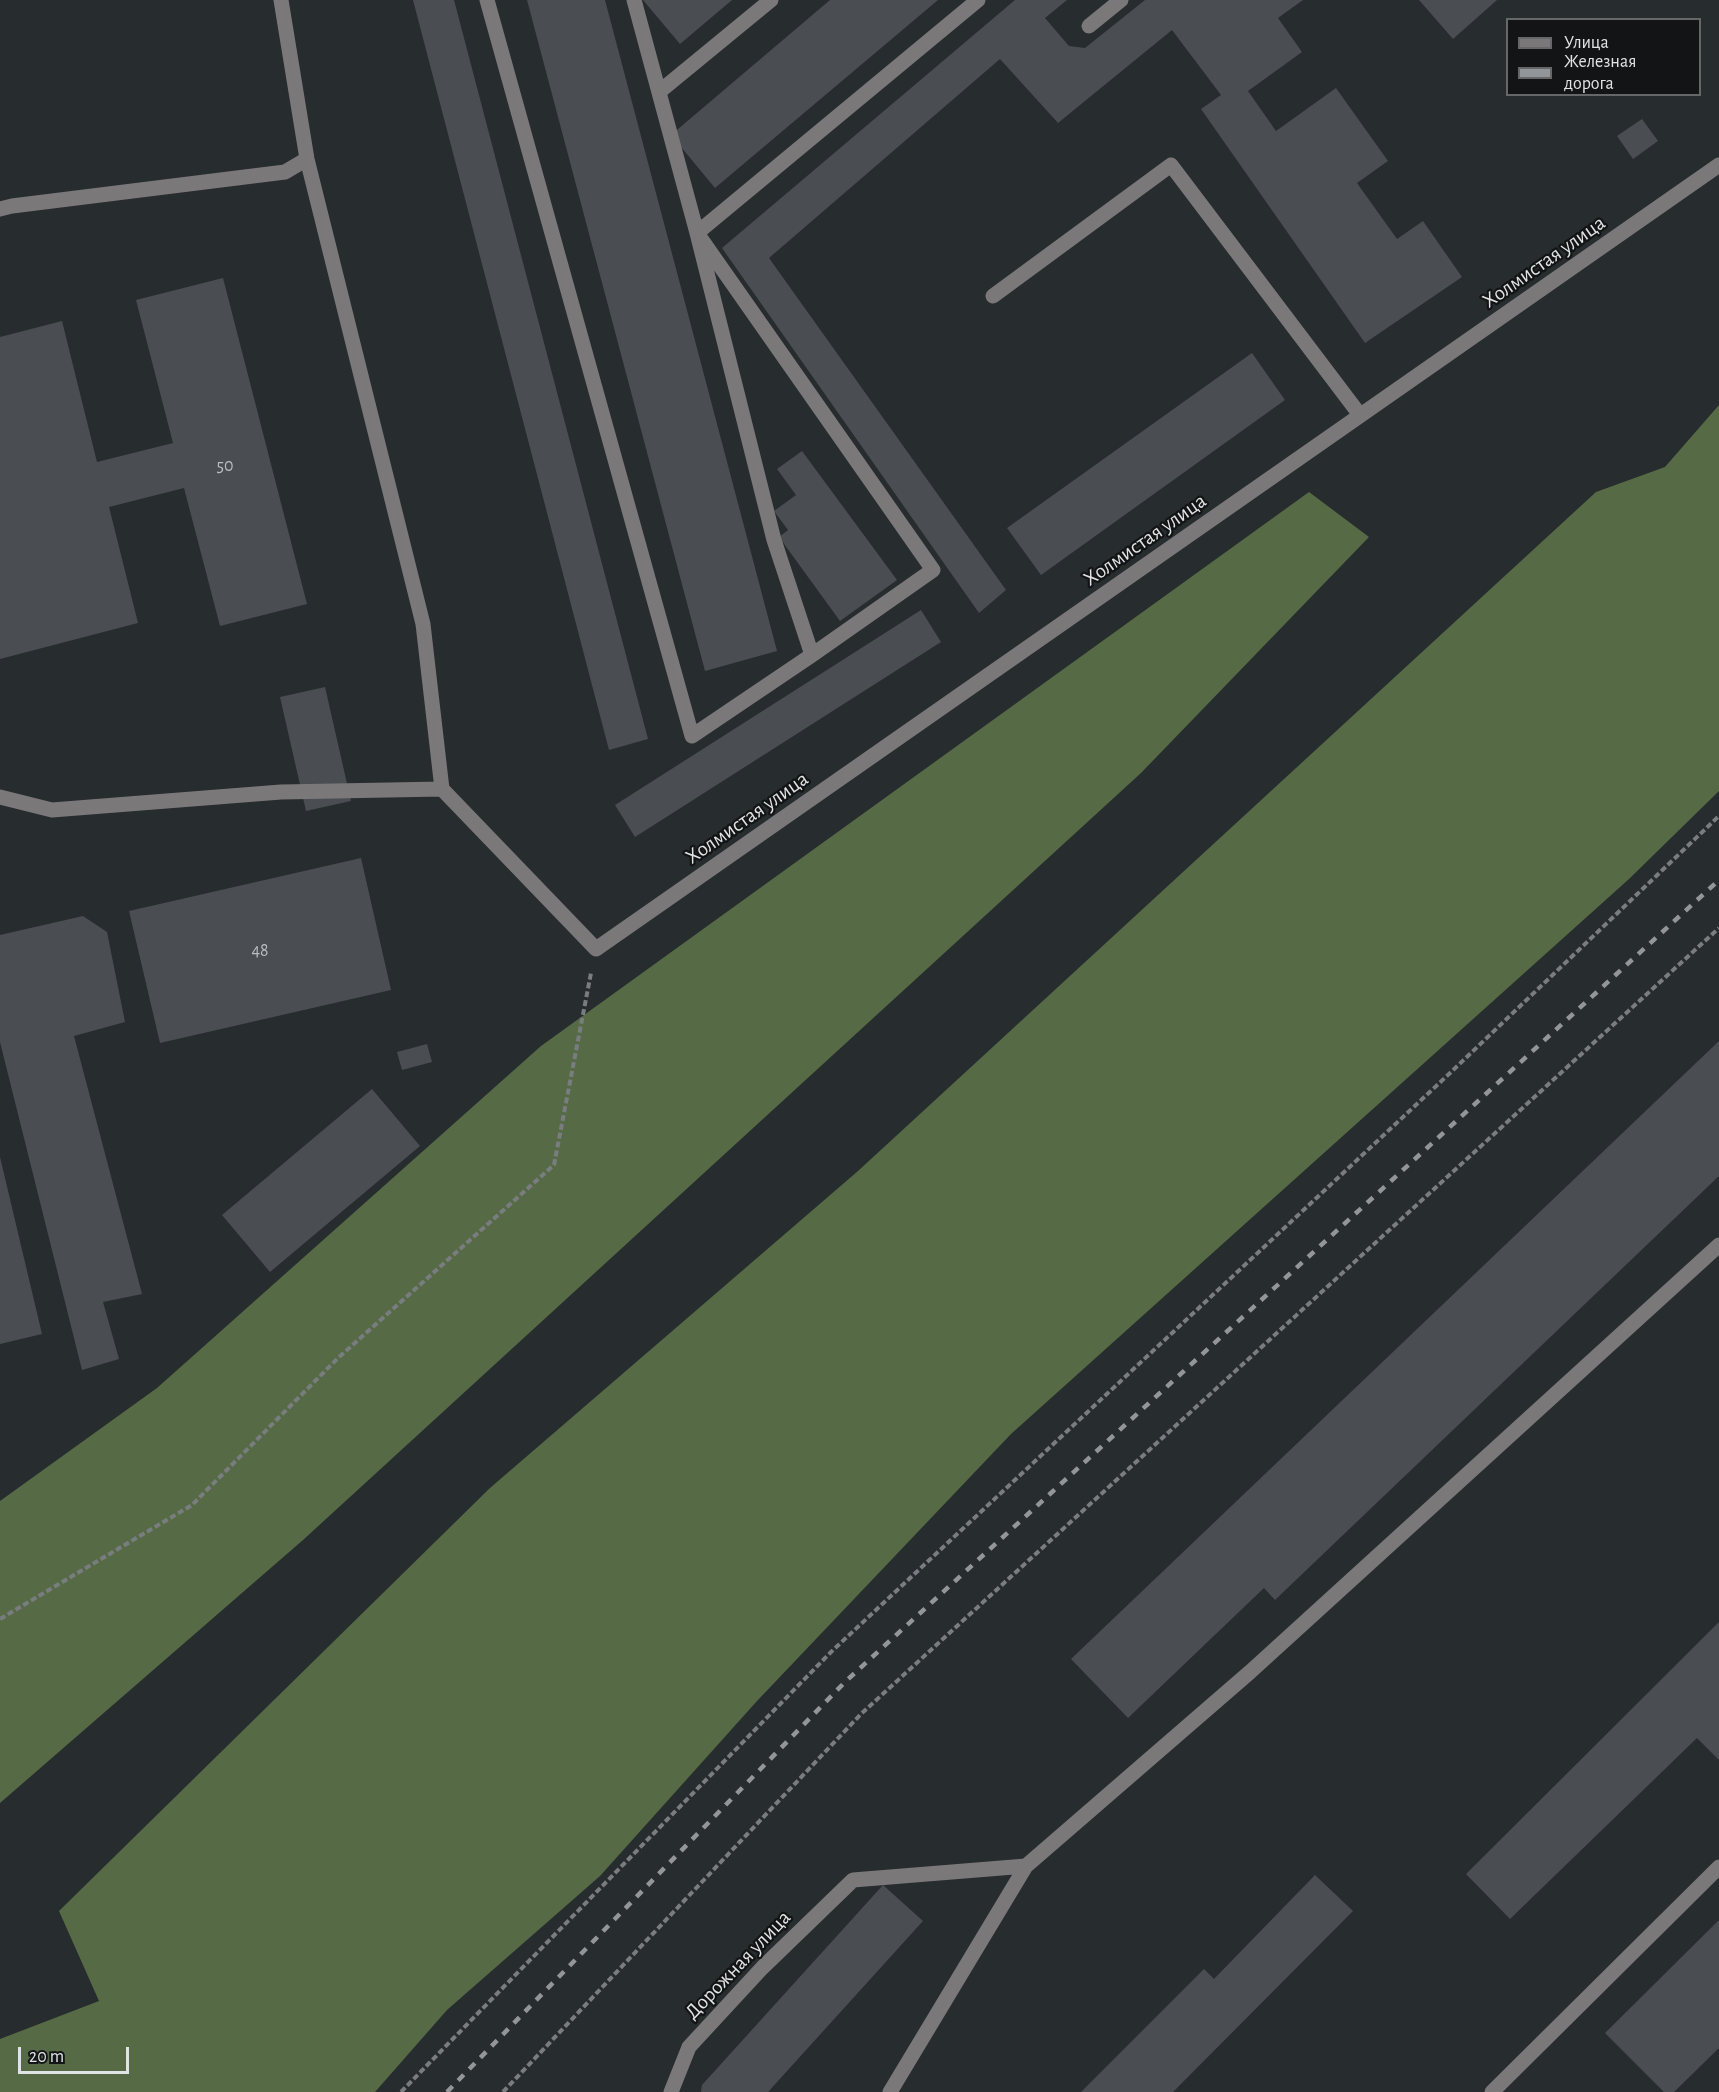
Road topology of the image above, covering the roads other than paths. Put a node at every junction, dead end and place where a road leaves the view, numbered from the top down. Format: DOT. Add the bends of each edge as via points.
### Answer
graph roads {
  1 [pos="280,0"];
  2 [pos="487,0"];
  3 [pos="634,0"];
  4 [pos="771,0"];
  5 [pos="978,0"];
  6 [pos="1121,0"];
  7 [pos="1089,26"];
  8 [pos="659,92"];
  9 [pos="308,159"];
  10 [pos="1719,165"];
  11 [pos="0,209"];
  12 [pos="697,233"];
  13 [pos="993,296"];
  14 [pos="1360,416"];
  15 [pos="812,655"];
  16 [pos="442,789"];
  17 [pos="0,797"];
  18 [pos="1719,1245"];
  19 [pos="1026,1866"];
  20 [pos="1719,1867"];
  21 [pos="671,2092"];
  22 [pos="890,2092"];
  23 [pos="1492,2092"];
  1 -- 9 [label="street"];
  2 -- 15 [label="street" via="692,736"];
  3 -- 8 [label="street"];
  4 -- 8 [label="street"];
  5 -- 12 [label="street"];
  6 -- 7 [label="street"];
  8 -- 12 [label="street"];
  9 -- 11 [label="street" via="285,172"];
  9 -- 16 [label="street" via="423,624"];
  10 -- 14 [label="street, Холмистая улица"];
  12 -- 15 [label="street" via="774,540"];
  12 -- 15 [label="street" via="933,570"];
  13 -- 14 [label="street" via="1171,165"];
  14 -- 16 [label="street, Холмистая улица" via="596,949"];
  16 -- 17 [label="street" via="281,792 52,810"];
  18 -- 19 [label="street" via="1250,1672"];
  19 -- 21 [label="street, Дорожная улица" via="853,1880 762,1968 689,2047"];
  19 -- 22 [label="street"];
  20 -- 23 [label="street"];
}
